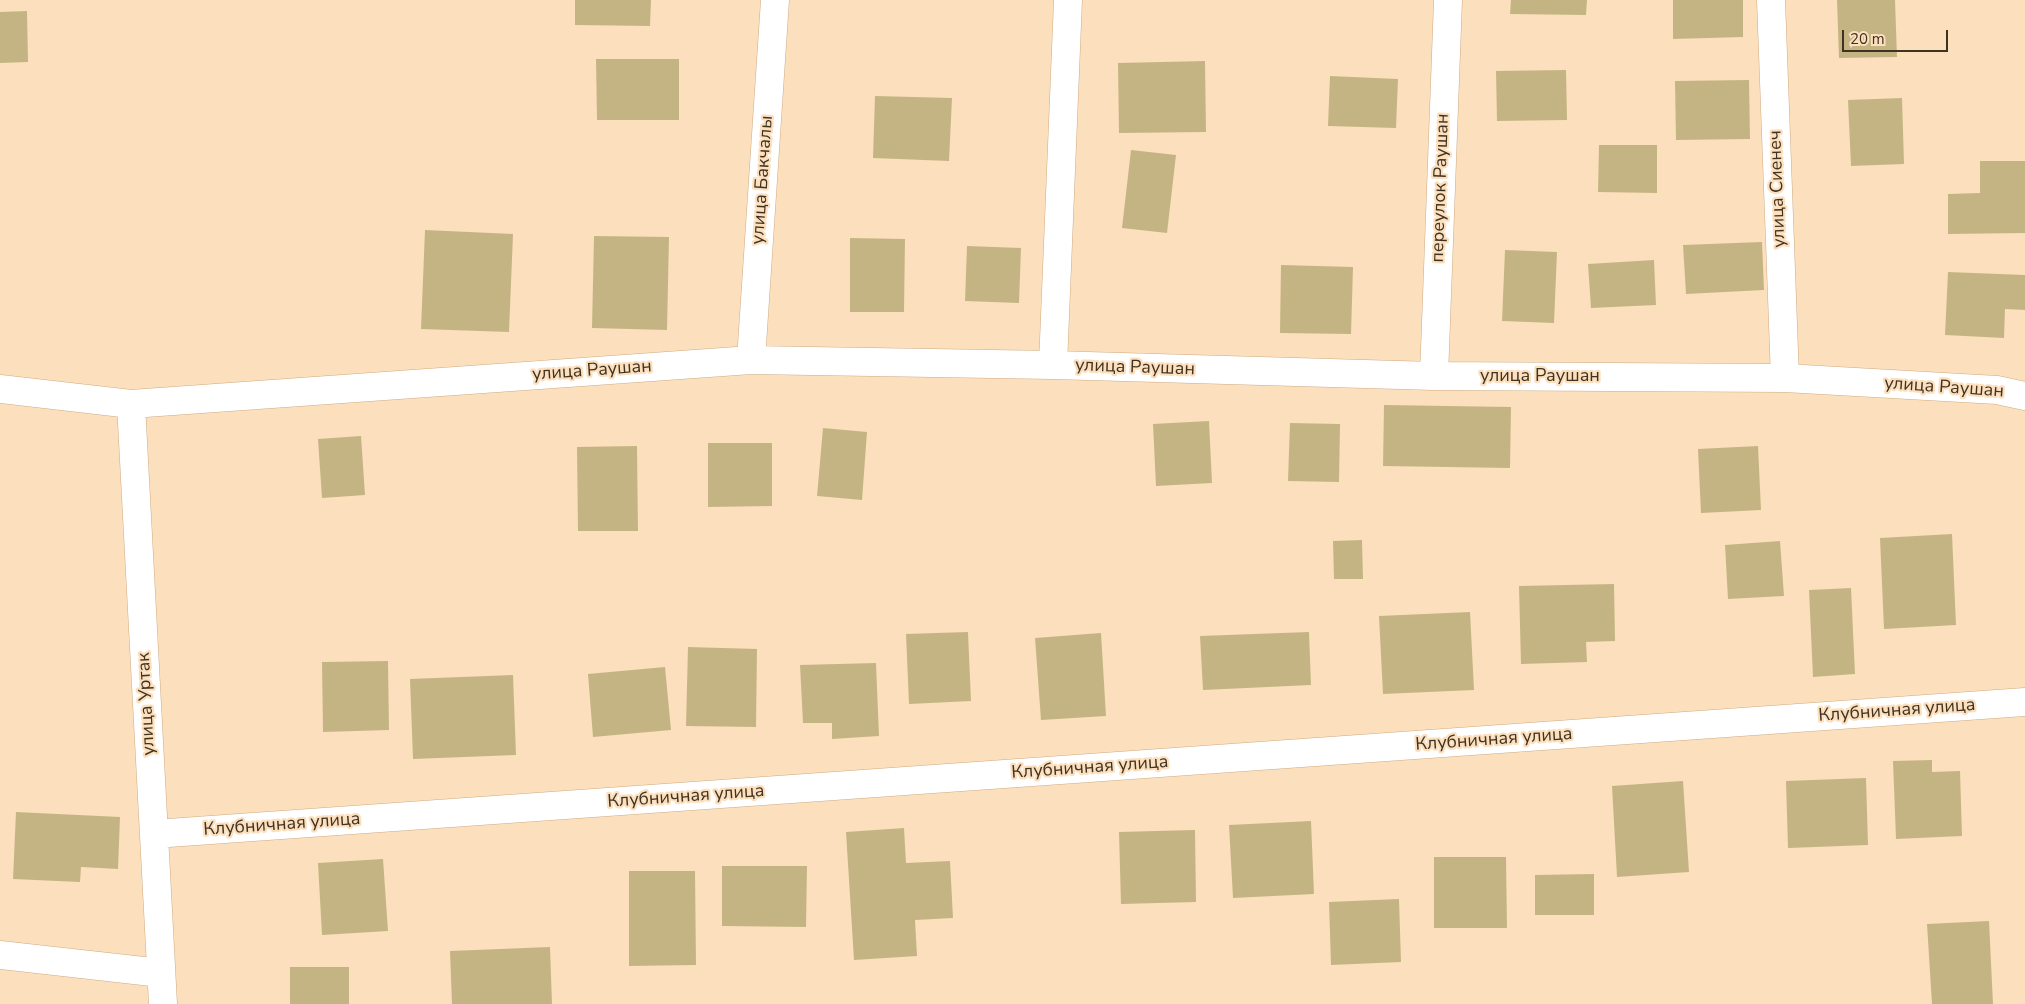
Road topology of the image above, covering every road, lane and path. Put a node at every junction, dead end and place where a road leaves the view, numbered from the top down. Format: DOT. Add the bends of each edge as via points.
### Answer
graph roads {
  1 [pos="775,0"];
  2 [pos="1068,0"];
  3 [pos="1448,0"];
  4 [pos="1771,0"];
  5 [pos="751,360"];
  6 [pos="1053,365"];
  7 [pos="1434,376"];
  8 [pos="1785,378"];
  9 [pos="0,389"];
  10 [pos="2025,396"];
  11 [pos="130,404"];
  12 [pos="2025,702"];
  13 [pos="154,834"];
  14 [pos="0,955"];
  15 [pos="161,973"];
  16 [pos="163,1004"];
  1 -- 5 [label="street, улица Бакчалы"];
  2 -- 6 [label="street, улица Раушан"];
  3 -- 7 [label="street, переулок Раушан"];
  4 -- 8 [label="street, улица Сиенеч"];
  5 -- 6 [label="street, улица Раушан"];
  5 -- 11 [label="street, улица Раушан"];
  6 -- 7 [label="street, улица Раушан"];
  7 -- 8 [label="street, улица Раушан"];
  8 -- 10 [label="street, улица Раушан" via="1997,390"];
  9 -- 11 [label="street, улица Раушан"];
  11 -- 13 [label="street, улица Уртак"];
  12 -- 13 [label="street, Клубничная улица"];
  13 -- 15 [label="street, улица Уртак"];
  14 -- 15 [label="street"];
  15 -- 16 [label="street, улица Уртак"];
}
